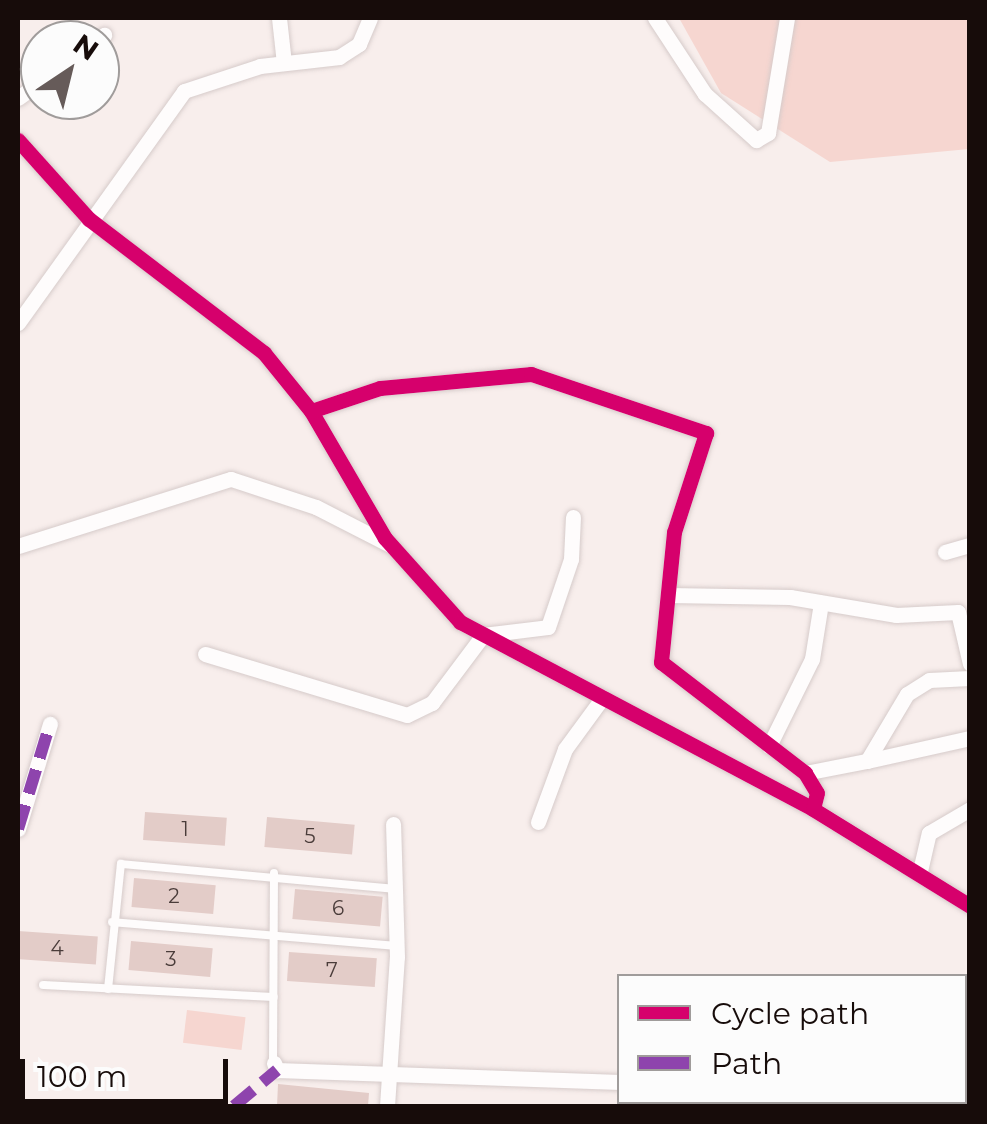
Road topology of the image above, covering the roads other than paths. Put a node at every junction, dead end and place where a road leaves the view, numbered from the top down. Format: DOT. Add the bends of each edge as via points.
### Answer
graph roads {
  1 [pos="279,18"];
  2 [pos="370,18"];
  3 [pos="655,18"];
  4 [pos="788,18"];
  5 [pos="284,63"];
  6 [pos="18,140"];
  7 [pos="89,219"];
  8 [pos="18,323"];
  9 [pos="311,411"];
  10 [pos="573,517"];
  11 [pos="970,545"];
  12 [pos="18,546"];
  13 [pos="393,547"];
  14 [pos="945,552"];
  15 [pos="668,595"];
  16 [pos="821,602"];
  17 [pos="483,635"];
  18 [pos="206,654"];
  19 [pos="970,664"];
  20 [pos="970,678"];
  21 [pos="603,697"];
  22 [pos="50,724"];
  23 [pos="970,738"];
  24 [pos="768,746"];
  25 [pos="867,761"];
  26 [pos="805,772"];
  27 [pos="813,809"];
  28 [pos="970,810"];
  29 [pos="538,822"];
  30 [pos="393,824"];
  31 [pos="18,830"];
  32 [pos="920,871"];
  33 [pos="274,872"];
  34 [pos="395,889"];
  35 [pos="970,906"];
  36 [pos="112,922"];
  37 [pos="274,935"];
  38 [pos="397,946"];
  39 [pos="43,985"];
  40 [pos="108,988"];
  41 [pos="274,997"];
  42 [pos="274,1063"];
  43 [pos="389,1073"];
  44 [pos="617,1082"];
  45 [pos="387,1106"];
  1 -- 5 [label="street"];
  2 -- 5 [label="street" via="359,44 339,57"];
  3 -- 4 [label="street" via="704,94 756,140 768,133"];
  5 -- 7 [label="street" via="184,91"];
  6 -- 7 [label="street"];
  7 -- 8 [label="street"];
  7 -- 9 [label="street" via="264,353"];
  9 -- 13 [label="street"];
  9 -- 15 [label="street" via="380,388 531,374 706,433 674,532"];
  10 -- 17 [label="street" via="571,559 548,627"];
  11 -- 14 [label="street"];
  12 -- 13 [label="street" via="54,541 184,489 230,479 316,507"];
  13 -- 17 [label="street" via="460,622"];
  15 -- 16 [label="street"];
  15 -- 24 [label="street" via="661,662"];
  16 -- 19 [label="street" via="896,615 958,612"];
  16 -- 24 [label="street" via="812,659"];
  17 -- 18 [label="street" via="432,703 407,715"];
  17 -- 21 [label="street"];
  20 -- 25 [label="street" via="928,680 907,694"];
  21 -- 27 [label="street"];
  21 -- 29 [label="street" via="565,748"];
  22 -- 31 [label="street"];
  23 -- 25 [label="street"];
  24 -- 26 [label="street"];
  25 -- 26 [label="street"];
  26 -- 27 [label="street" via="816,792"];
  27 -- 32 [label="street"];
  28 -- 32 [label="street" via="929,832"];
  30 -- 34 [label="street"];
  32 -- 35 [label="street"];
  33 -- 34 [label="lane"];
  33 -- 36 [label="lane" via="121,864"];
  33 -- 37 [label="lane"];
  34 -- 38 [label="street"];
  36 -- 37 [label="lane"];
  36 -- 40 [label="lane"];
  37 -- 38 [label="lane"];
  37 -- 41 [label="lane"];
  38 -- 43 [label="street"];
  39 -- 40 [label="lane"];
  40 -- 41 [label="lane"];
  41 -- 42 [label="lane"];
  42 -- 43 [label="street" via="278,1070"];
  43 -- 44 [label="street"];
  43 -- 45 [label="street"];
}
